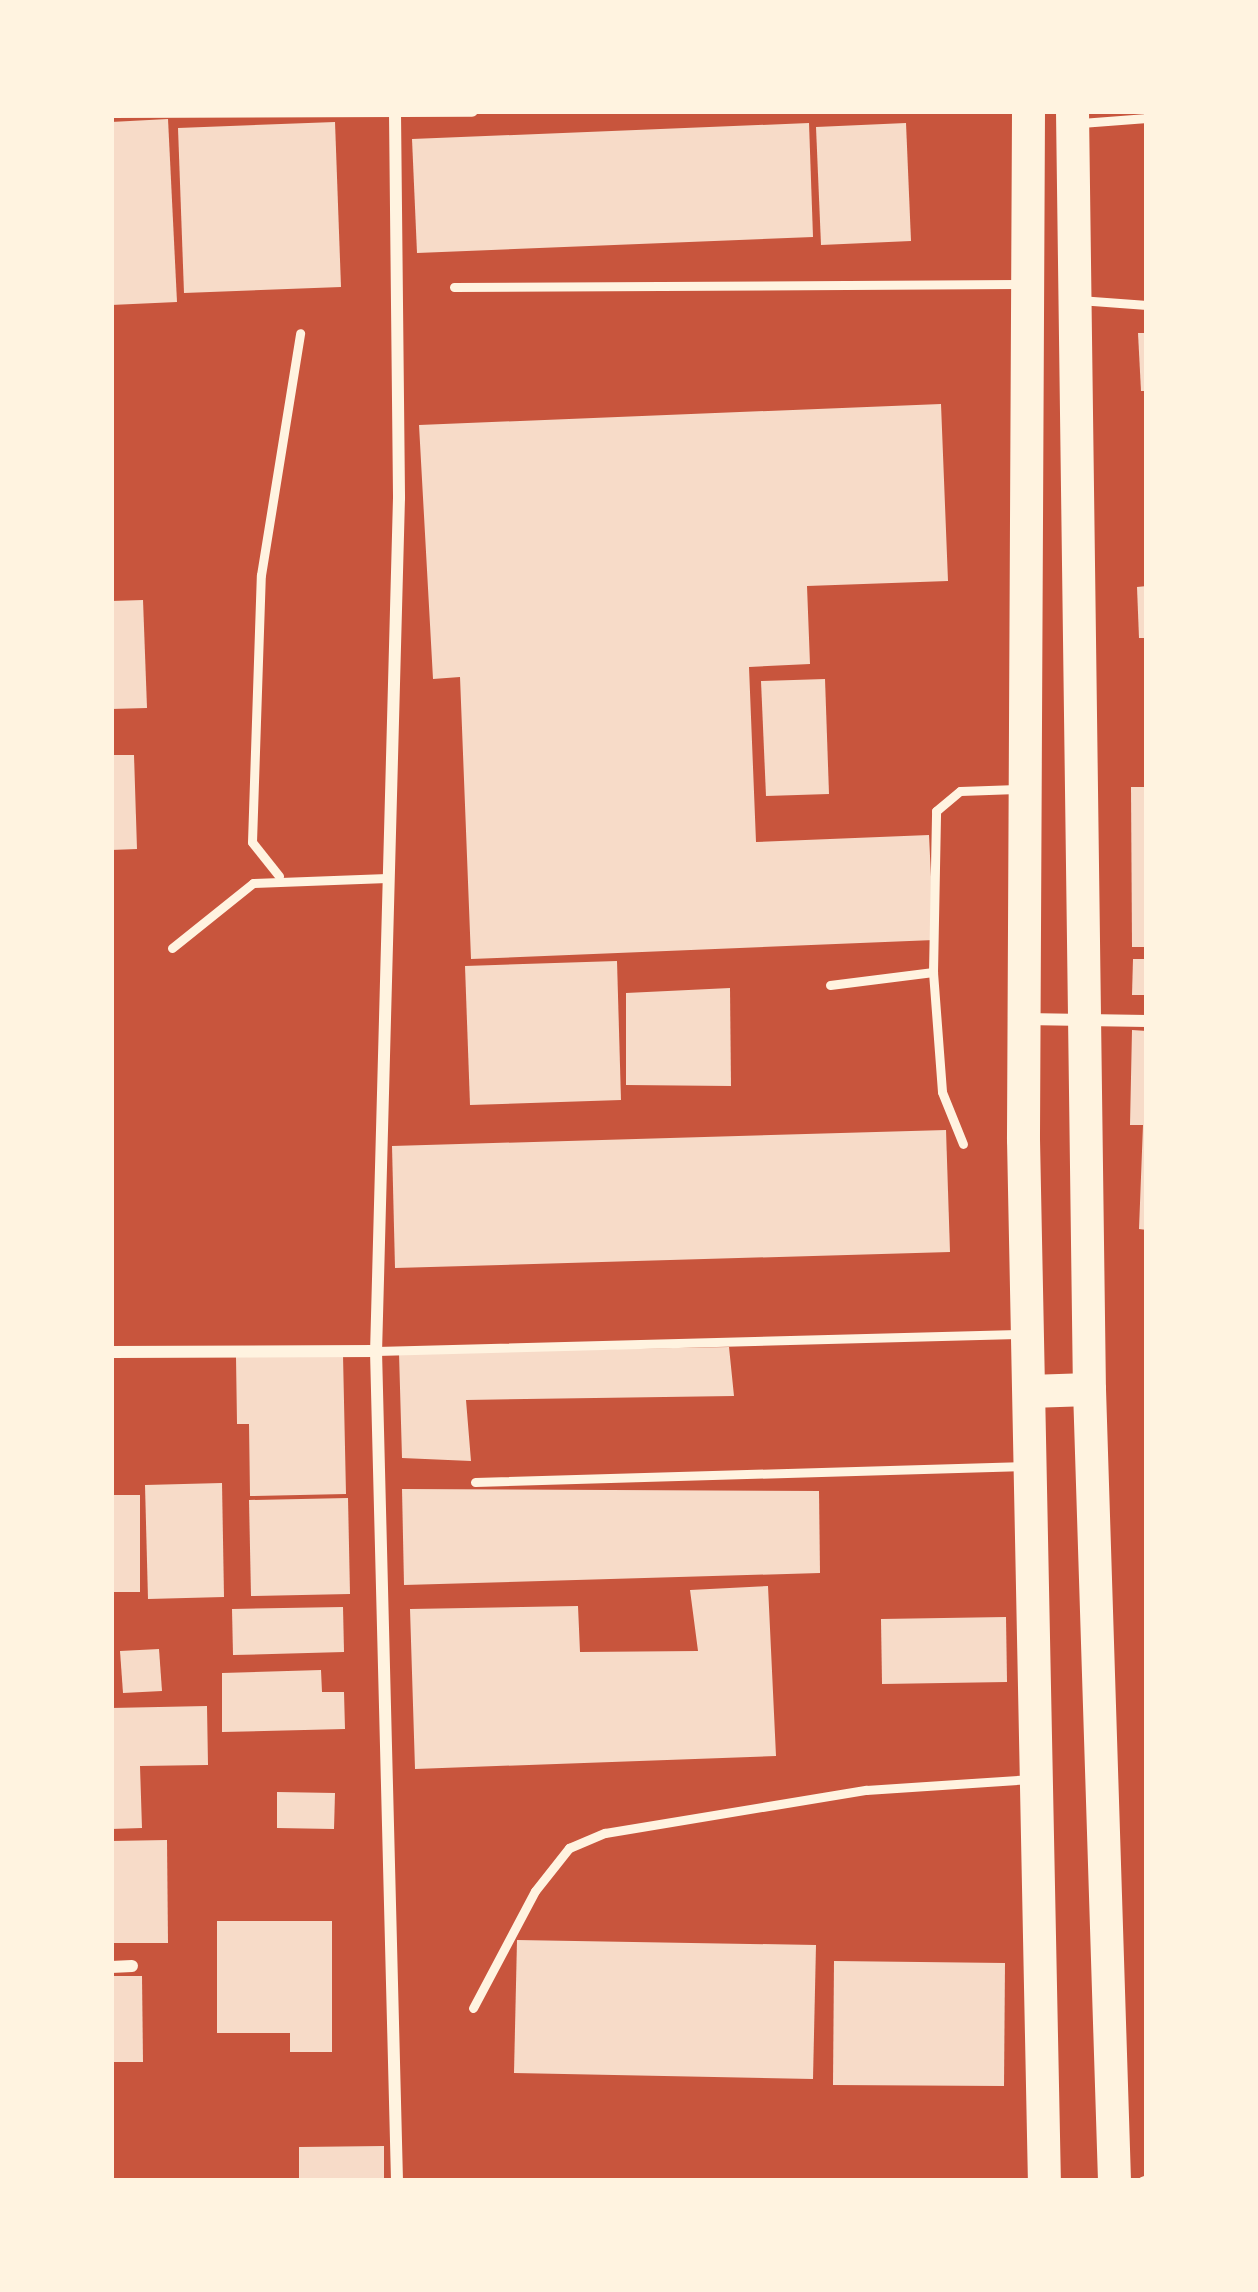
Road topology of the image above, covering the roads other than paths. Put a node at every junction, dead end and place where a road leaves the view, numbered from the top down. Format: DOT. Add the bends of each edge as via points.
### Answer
graph roads {
  1 [pos="472,111"];
  2 [pos="1028,111"];
  3 [pos="111,112"];
  4 [pos="394,113"];
  5 [pos="1072,118"];
  6 [pos="1147,118"];
  7 [pos="1027,284"];
  8 [pos="454,287"];
  9 [pos="1074,299"];
  10 [pos="1147,305"];
  11 [pos="300,333"];
  12 [pos="1023,789"];
  13 [pos="279,876"];
  14 [pos="387,878"];
  15 [pos="172,948"];
  16 [pos="933,972"];
  17 [pos="830,985"];
  18 [pos="1024,1019"];
  19 [pos="1083,1019"];
  20 [pos="1147,1021"];
  21 [pos="963,1144"];
  22 [pos="1025,1334"];
  23 [pos="376,1351"];
  24 [pos="111,1352"];
  25 [pos="1089,1389"];
  26 [pos="1029,1391"];
  27 [pos="1031,1466"];
  28 [pos="475,1482"];
  29 [pos="1038,1778"];
  30 [pos="111,1966"];
  31 [pos="132,1966"];
  32 [pos="473,2008"];
  33 [pos="398,2181"];
  34 [pos="1044,2181"];
  35 [pos="1114,2181"];
  1 -- 4 [label="street"];
  2 -- 7 [label="highway"];
  3 -- 4 [label="street"];
  4 -- 14 [label="street" via="399,498"];
  5 -- 6 [label="lane"];
  5 -- 9 [label="highway"];
  7 -- 8 [label="lane"];
  7 -- 12 [label="highway"];
  9 -- 10 [label="lane"];
  9 -- 19 [label="highway"];
  11 -- 13 [label="lane" via="261,575 252,842"];
  12 -- 16 [label="lane" via="959,791 936,811"];
  12 -- 18 [label="highway"];
  13 -- 14 [label="lane"];
  13 -- 15 [label="lane" via="253,883"];
  14 -- 23 [label="street"];
  16 -- 17 [label="lane"];
  16 -- 21 [label="lane" via="939,1076"];
  18 -- 19 [label="street"];
  18 -- 22 [label="highway"];
  19 -- 20 [label="street"];
  19 -- 25 [label="highway"];
  22 -- 23 [label="lane"];
  22 -- 26 [label="highway"];
  23 -- 24 [label="street"];
  23 -- 33 [label="street"];
  25 -- 26 [label="highway"];
  25 -- 35 [label="highway"];
  26 -- 27 [label="highway"];
  27 -- 28 [label="lane"];
  27 -- 29 [label="highway"];
  29 -- 32 [label="lane" via="866,1790 605,1833 569,1848 535,1891"];
  29 -- 34 [label="highway"];
  30 -- 31 [label="street"];
}
